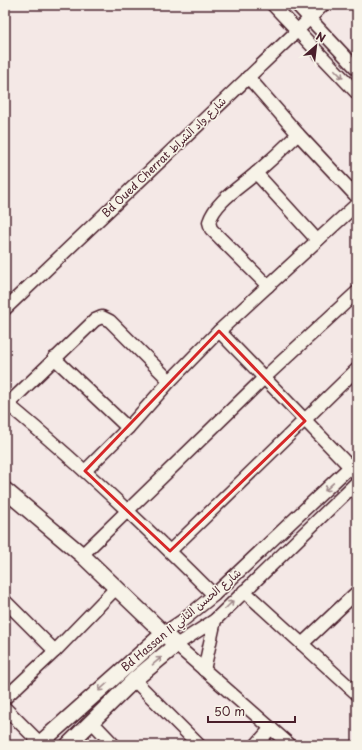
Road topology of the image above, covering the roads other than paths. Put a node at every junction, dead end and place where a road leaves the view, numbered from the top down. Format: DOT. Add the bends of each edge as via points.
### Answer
graph roads {
  1 [pos="273,5"];
  2 [pos="297,5"];
  3 [pos="322,5"];
  4 [pos="310,19"];
  5 [pos="297,31"];
  6 [pos="357,69"];
  7 [pos="248,77"];
  8 [pos="357,93"];
  9 [pos="298,134"];
  10 [pos="256,173"];
  11 [pos="357,197"];
  12 [pos="357,204"];
  13 [pos="317,240"];
  14 [pos="268,286"];
  15 [pos="357,292"];
  16 [pos="5,309"];
  17 [pos="219,332"];
  18 [pos="54,358"];
  19 [pos="357,369"];
  20 [pos="264,378"];
  21 [pos="170,381"];
  22 [pos="6,403"];
  23 [pos="305,421"];
  24 [pos="128,428"];
  25 [pos="355,467"];
  26 [pos="85,471"];
  27 [pos="357,482"];
  28 [pos="5,490"];
  29 [pos="128,512"];
  30 [pos="170,551"];
  31 [pos="82,556"];
  32 [pos="116,588"];
  33 [pos="244,591"];
  34 [pos="357,592"];
  35 [pos="214,595"];
  36 [pos="8,609"];
  37 [pos="215,620"];
  38 [pos="164,633"];
  39 [pos="302,644"];
  40 [pos="176,645"];
  41 [pos="55,651"];
  42 [pos="204,670"];
  43 [pos="134,680"];
  44 [pos="355,688"];
  45 [pos="5,698"];
  46 [pos="5,708"];
  47 [pos="92,722"];
  48 [pos="271,728"];
  49 [pos="39,744"];
  50 [pos="68,745"];
  51 [pos="114,745"];
  52 [pos="199,745"];
  53 [pos="256,745"];
  54 [pos="290,745"];
  1 -- 5 [label="street"];
  2 -- 4 [label="street"];
  3 -- 4 [label="street, Bd Oued Cherrat شارع واد الشراط"];
  4 -- 5 [label="street, Bd Oued Cherrat شارع واد الشراط"];
  4 -- 6 [label="street"];
  5 -- 7 [label="street, Bd Oued Cherrat شارع واد الشراط"];
  5 -- 8 [label="street, one-way"];
  7 -- 9 [label="street"];
  7 -- 16 [label="street, Bd Oued Cherrat شارع واد الشراط"];
  9 -- 10 [label="street"];
  9 -- 11 [label="street"];
  10 -- 13 [label="street"];
  10 -- 14 [label="street" via="220,204 212,213 209,222 211,229"];
  12 -- 13 [label="street"];
  13 -- 14 [label="street"];
  14 -- 17 [label="street"];
  15 -- 20 [label="street"];
  17 -- 20 [label="street"];
  17 -- 21 [label="street"];
  18 -- 21 [label="street" via="95,320 102,317 106,318"];
  18 -- 22 [label="street"];
  18 -- 24 [label="street"];
  19 -- 23 [label="street"];
  20 -- 23 [label="street"];
  20 -- 29 [label="street"];
  21 -- 24 [label="street"];
  22 -- 26 [label="street"];
  23 -- 25 [label="street"];
  23 -- 30 [label="street"];
  24 -- 26 [label="street"];
  25 -- 35 [label="street, Bd Hassan II شارع الحسن الثاني, one-way"];
  26 -- 29 [label="street"];
  27 -- 33 [label="street, Bd Hassan II شارع الحسن الثاني"];
  28 -- 31 [label="street"];
  29 -- 30 [label="street"];
  29 -- 31 [label="street"];
  30 -- 35 [label="street"];
  31 -- 32 [label="street"];
  32 -- 38 [label="street"];
  32 -- 41 [label="street"];
  37 -- 33 [label="street, Bd Hassan II شارع الحسن الثاني, one-way"];
  33 -- 39 [label="street"];
  34 -- 39 [label="street"];
  35 -- 38 [label="street, Bd Hassan II شارع الحسن الثاني"];
  36 -- 41 [label="street"];
  37 -- 40 [label="street, Bd Hassan II شارع الحسن الثاني"];
  37 -- 42 [label="street"];
  38 -- 40 [label="street"];
  38 -- 49 [label="street, Bd Hassan II شارع الحسن الثاني, one-way"];
  39 -- 44 [label="street"];
  40 -- 42 [label="street"];
  43 -- 40 [label="street, Bd Hassan II شارع الحسن الثاني, one-way"];
  41 -- 45 [label="street"];
  42 -- 48 [label="street"];
  43 -- 47 [label="street, Bd Hassan II شارع الحسن الثاني"];
  43 -- 52 [label="street"];
  46 -- 49 [label="street"];
  47 -- 50 [label="street, Bd Hassan II شارع الحسن الثاني"];
  47 -- 51 [label="street"];
  48 -- 53 [label="street"];
  48 -- 54 [label="street"];
}
